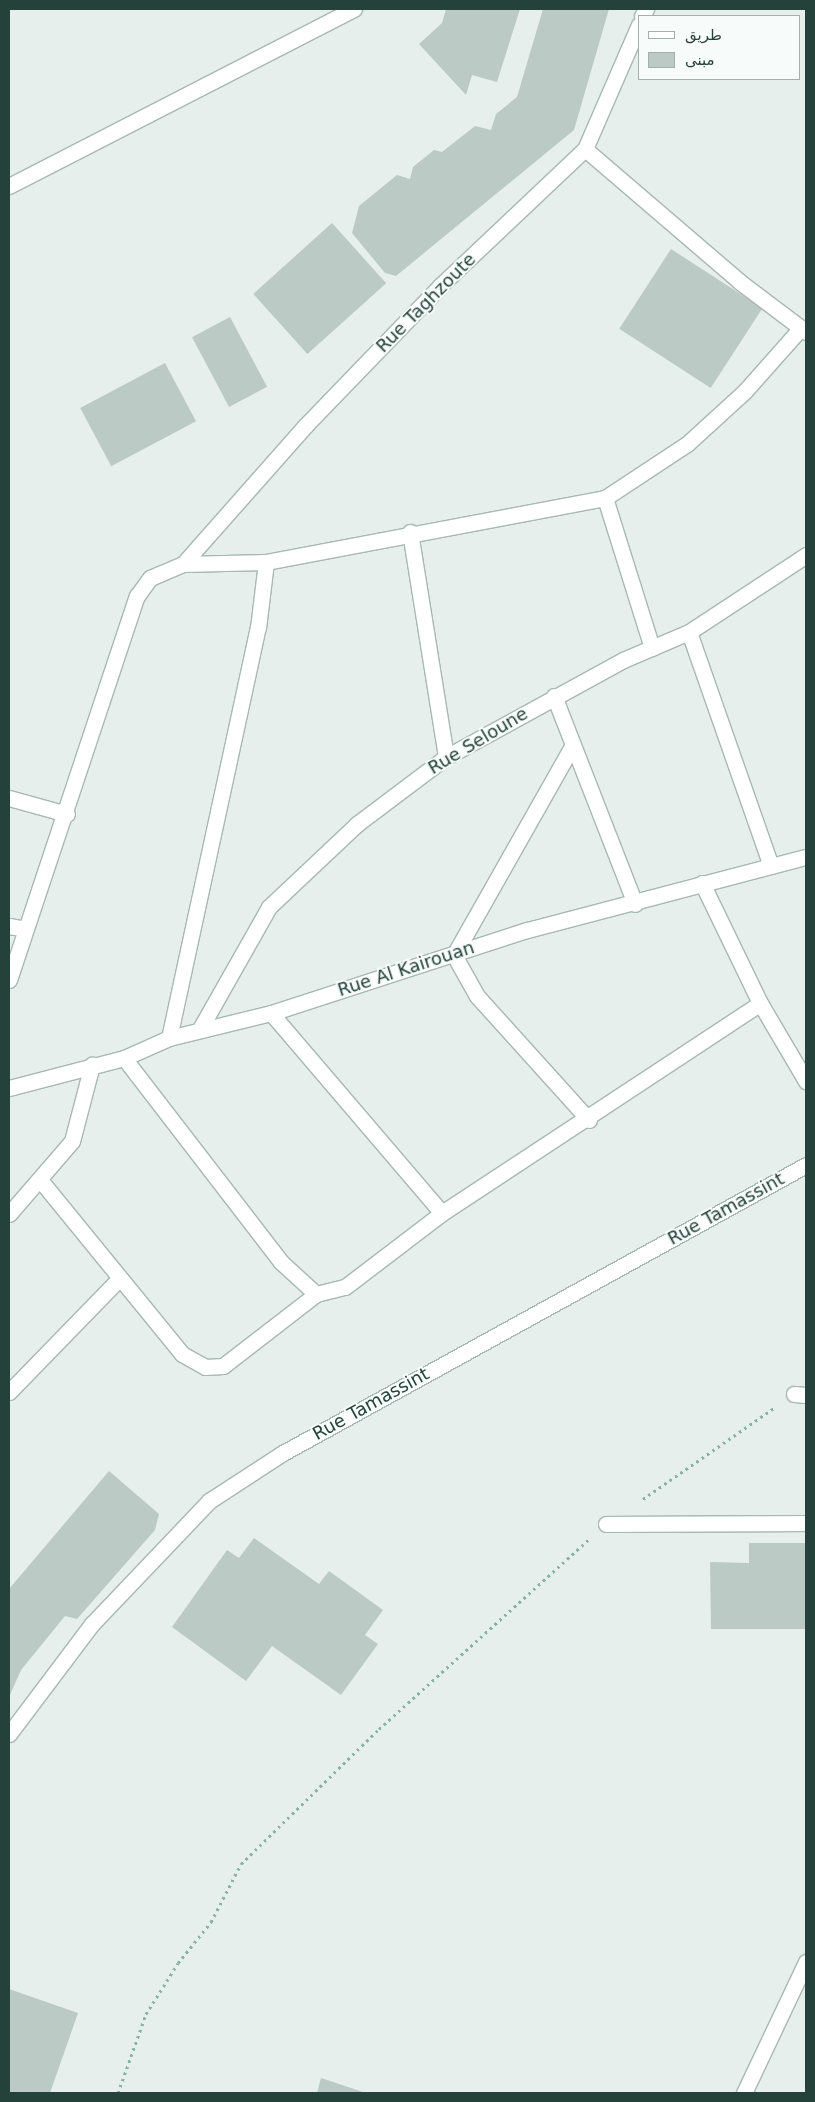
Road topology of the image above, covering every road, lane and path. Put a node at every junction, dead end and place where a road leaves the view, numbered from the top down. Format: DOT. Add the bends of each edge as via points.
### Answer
graph roads {
  1 [pos="354,9"];
  2 [pos="638,27"];
  3 [pos="585,149"];
  4 [pos="9,186"];
  5 [pos="804,330"];
  6 [pos="605,498"];
  7 [pos="410,532"];
  8 [pos="806,555"];
  9 [pos="266,562"];
  10 [pos="183,564"];
  11 [pos="689,632"];
  12 [pos="652,648"];
  13 [pos="554,696"];
  14 [pos="573,745"];
  15 [pos="446,757"];
  16 [pos="9,798"];
  17 [pos="67,814"];
  18 [pos="806,857"];
  19 [pos="771,866"];
  20 [pos="702,883"];
  21 [pos="635,904"];
  22 [pos="9,926"];
  23 [pos="26,929"];
  24 [pos="454,954"];
  25 [pos="9,980"];
  26 [pos="760,1003"];
  27 [pos="271,1013"];
  28 [pos="200,1029"];
  29 [pos="169,1038"];
  30 [pos="124,1058"];
  31 [pos="92,1065"];
  32 [pos="806,1081"];
  33 [pos="9,1088"];
  34 [pos="589,1120"];
  35 [pos="806,1165"];
  36 [pos="41,1181"];
  37 [pos="442,1213"];
  38 [pos="9,1214"];
  39 [pos="120,1278"];
  40 [pos="316,1294"];
  41 [pos="9,1392"];
  42 [pos="800,1394"];
  43 [pos="639,1502"];
  44 [pos="806,1523"];
  45 [pos="606,1524"];
  46 [pos="9,1734"];
  47 [pos="806,1962"];
  48 [pos="118,2093"];
  49 [pos="744,2093"];
  1 -- 4 [label="street"];
  2 -- 3 [label="street, Rue Taghzoute"];
  3 -- 5 [label="street" via="740,282"];
  3 -- 10 [label="street, Rue Taghzoute" via="420,307 305,426"];
  5 -- 6 [label="street" via="745,391 687,444"];
  6 -- 7 [label="street"];
  6 -- 12 [label="street"];
  7 -- 9 [label="street"];
  7 -- 15 [label="street"];
  8 -- 11 [label="street, Rue Seloune"];
  9 -- 10 [label="street"];
  9 -- 29 [label="street" via="258,628"];
  10 -- 17 [label="street" via="150,578 137,596"];
  11 -- 12 [label="street, Rue Seloune"];
  11 -- 19 [label="street"];
  12 -- 13 [label="street, Rue Seloune"];
  13 -- 14 [label="street"];
  13 -- 15 [label="street, Rue Seloune"];
  14 -- 21 [label="street"];
  14 -- 24 [label="street"];
  15 -- 28 [label="street, Rue Seloune" via="357,824 269,906"];
  16 -- 17 [label="street"];
  17 -- 23 [label="street"];
  18 -- 19 [label="street, Rue Al Kairouan"];
  19 -- 20 [label="street, Rue Al Kairouan"];
  20 -- 21 [label="street, Rue Al Kairouan"];
  20 -- 26 [label="street"];
  21 -- 24 [label="street, Rue Al Kairouan" via="526,930"];
  22 -- 23 [label="street"];
  23 -- 25 [label="street"];
  24 -- 27 [label="street, Rue Al Kairouan"];
  24 -- 34 [label="street" via="477,996"];
  26 -- 32 [label="street"];
  26 -- 34 [label="street"];
  27 -- 28 [label="street, Rue Al Kairouan"];
  27 -- 37 [label="street"];
  28 -- 29 [label="street, Rue Al Kairouan"];
  29 -- 30 [label="street, Rue Al Kairouan"];
  30 -- 31 [label="street, Rue Al Kairouan"];
  30 -- 40 [label="street" via="282,1262"];
  31 -- 33 [label="street, Rue Al Kairouan"];
  31 -- 36 [label="street" via="72,1141"];
  34 -- 37 [label="street"];
  35 -- 46 [label="street, Rue Tamassint" via="281,1454 208,1501 92,1624"];
  36 -- 38 [label="street"];
  36 -- 39 [label="street"];
  37 -- 40 [label="street" via="345,1287"];
  39 -- 40 [label="street" via="182,1354 204,1367 224,1366"];
  39 -- 41 [label="street"];
  42 -- 43 [label="path"];
  44 -- 45 [label="street"];
  45 -- 48 [label="path" via="379,1729 241,1864 211,1922 178,1963 146,2014"];
  47 -- 49 [label="street"];
}
